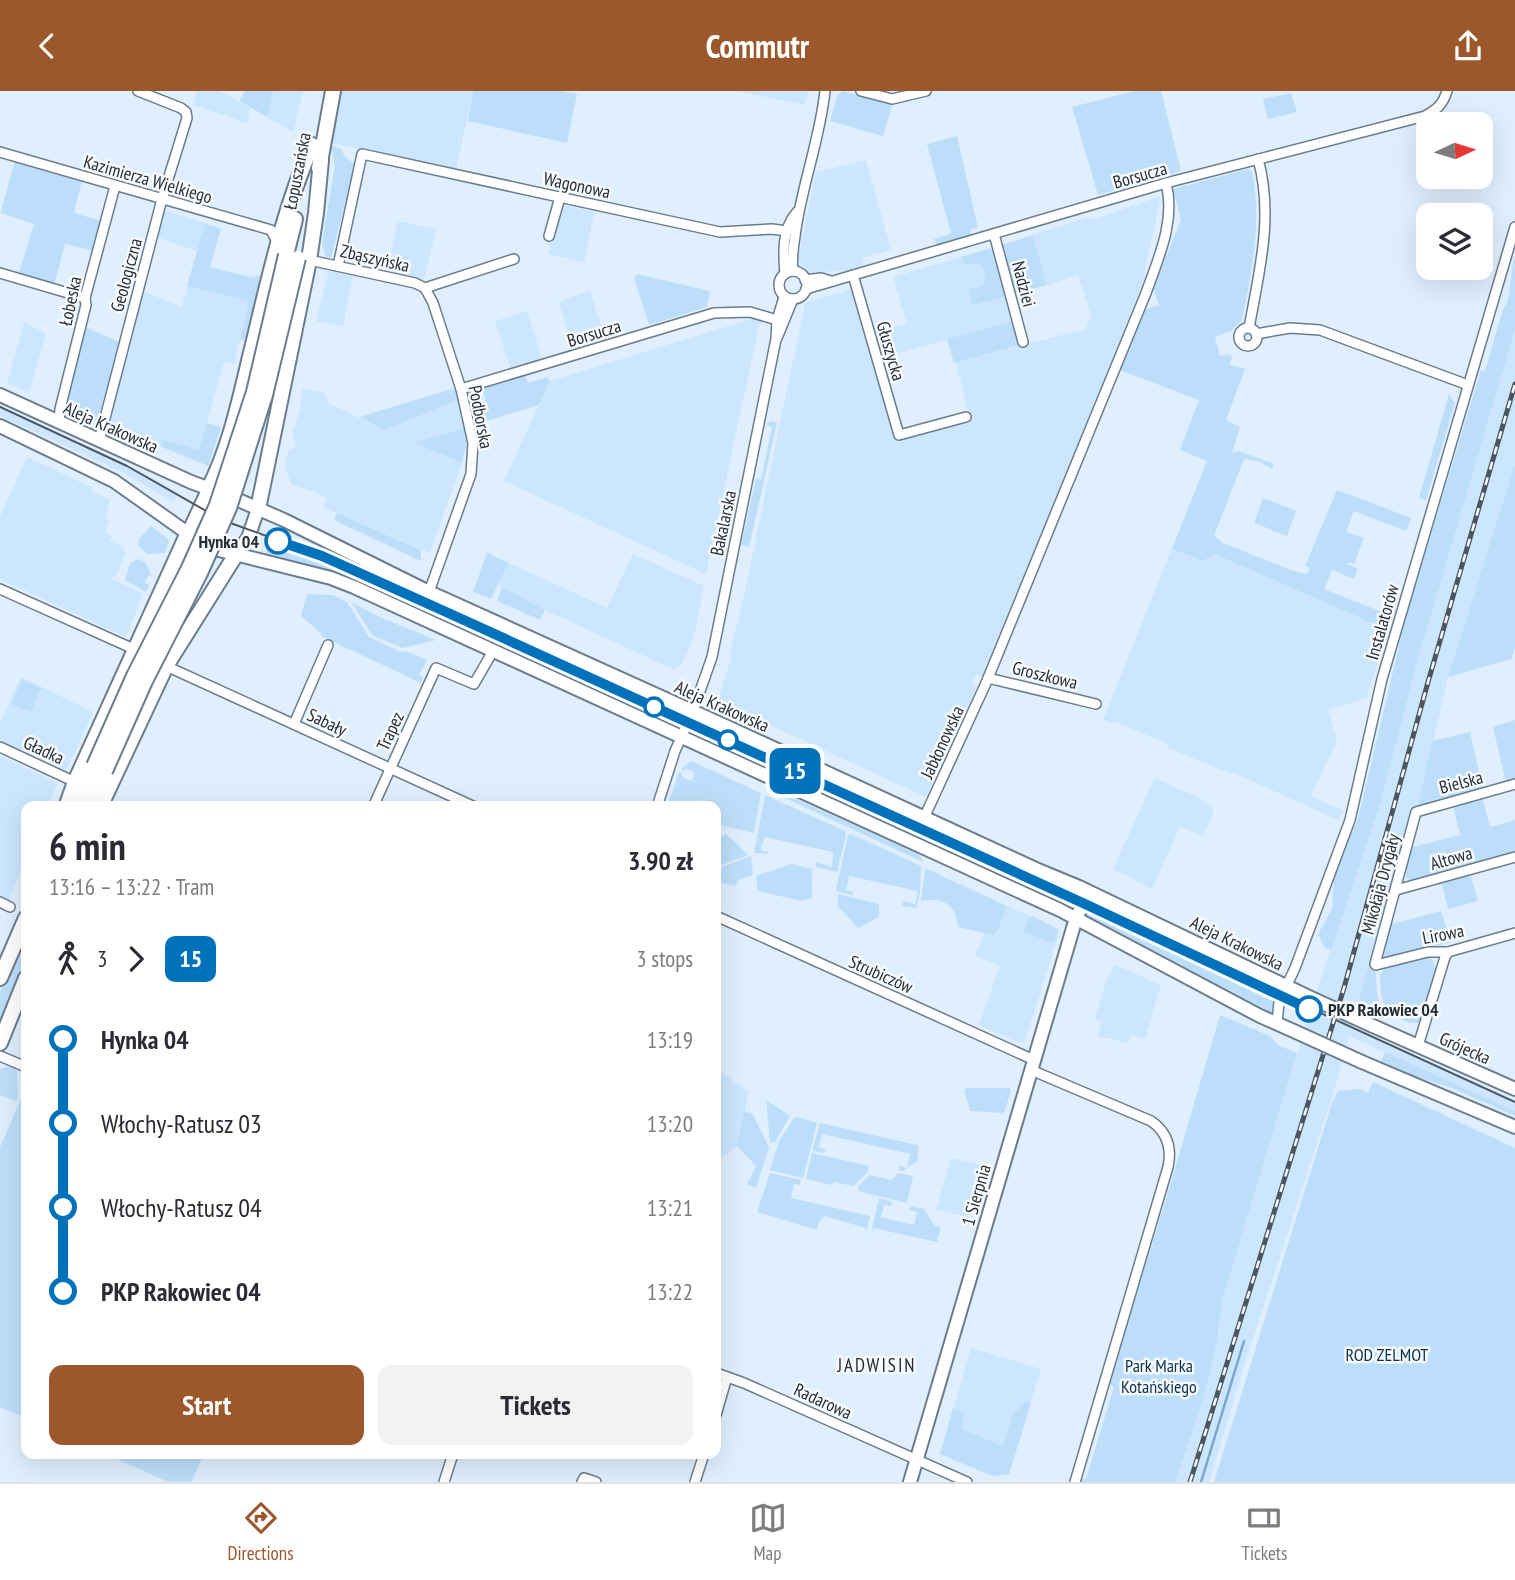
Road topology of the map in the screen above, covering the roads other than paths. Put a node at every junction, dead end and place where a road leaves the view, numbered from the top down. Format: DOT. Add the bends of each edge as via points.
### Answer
graph roads {
  1 [pos="138,91"];
  2 [pos="324,91"];
  3 [pos="333,91"];
  4 [pos="825,91"];
  5 [pos="862,91"];
  6 [pos="926,91"];
  7 [pos="1447,91"];
  8 [pos="0,152"];
  9 [pos="1258,159"];
  10 [pos="1166,183"];
  11 [pos="115,186"];
  12 [pos="560,197"];
  13 [pos="162,199"];
  14 [pos="797,212"];
  15 [pos="1515,227"];
  16 [pos="787,231"];
  17 [pos="994,234"];
  18 [pos="549,236"];
  19 [pos="293,254"];
  20 [pos="514,260"];
  21 [pos="338,266"];
  22 [pos="789,272"];
  23 [pos="0,273"];
  24 [pos="853,275"];
  25 [pos="806,285"];
  26 [pos="425,288"];
  27 [pos="85,298"];
  28 [pos="789,298"];
  29 [pos="777,320"];
  30 [pos="776,339"];
  31 [pos="1023,342"];
  32 [pos="1468,385"];
  33 [pos="461,389"];
  34 [pos="0,395"];
  35 [pos="966,417"];
  36 [pos="59,423"];
  37 [pos="0,426"];
  38 [pos="99,441"];
  39 [pos="209,488"];
  40 [pos="258,509"];
  41 [pos="187,535"];
  42 [pos="235,555"];
  43 [pos="0,589"];
  44 [pos="429,592"];
  45 [pos="328,645"];
  46 [pos="136,650"];
  47 [pos="493,651"];
  48 [pos="166,666"];
  49 [pos="988,678"];
  50 [pos="1096,704"];
  51 [pos="693,711"];
  52 [pos="294,724"];
  53 [pos="681,738"];
  54 [pos="0,747"];
  55 [pos="99,768"];
  56 [pos="390,768"];
  57 [pos="75,782"];
  58 [pos="1515,784"];
  59 [pos="68,801"];
  60 [pos="80,801"];
  61 [pos="91,801"];
  62 [pos="103,801"];
  63 [pos="376,801"];
  64 [pos="462,801"];
  65 [pos="659,801"];
  66 [pos="1416,812"];
  67 [pos="924,818"];
  68 [pos="1515,856"];
  69 [pos="1396,890"];
  70 [pos="0,902"];
  71 [pos="10,907"];
  72 [pos="1130,912"];
  73 [pos="721,918"];
  74 [pos="1076,918"];
  75 [pos="21,930"];
  76 [pos="1515,933"];
  77 [pos="1448,952"];
  78 [pos="1376,965"];
  79 [pos="0,978"];
  80 [pos="1286,986"];
  81 [pos="21,990"];
  82 [pos="1277,1023"];
  83 [pos="0,1043"];
  84 [pos="1418,1046"];
  85 [pos="0,1056"];
  86 [pos="21,1065"];
  87 [pos="1032,1065"];
  88 [pos="1515,1090"];
  89 [pos="1515,1127"];
  90 [pos="721,1375"];
  91 [pos="727,1377"];
  92 [pos="721,1398"];
  93 [pos="451,1459"];
  94 [pos="702,1459"];
  95 [pos="916,1461"];
  96 [pos="444,1482"];
  97 [pos="582,1482"];
  98 [pos="596,1482"];
  99 [pos="695,1482"];
  100 [pos="910,1482"];
  101 [pos="967,1482"];
  102 [pos="1074,1482"];
  1 -- 13 [label="street, Geologiczna" via="186,112"];
  2 -- 19 [label="main road, Łopuszańska"];
  3 -- 19 [label="main road, Łopuszańska" via="321,160"];
  4 -- 14 [label="street"];
  5 -- 6 [label="street" via="892,100"];
  7 -- 9 [label="street, Borsucza" via="1443,102 1426,116"];
  8 -- 11 [label="street, Kazimierza Wielkiego"];
  9 -- 10 [label="street, Borsucza"];
  9 -- 32 [label="street" via="1265,240 1253,331 1320,330"];
  10 -- 17 [label="street, Borsucza"];
  10 -- 49 [label="street, Jabłonowska" via="1166,232 1150,281"];
  11 -- 13 [label="street, Kazimierza Wielkiego"];
  11 -- 27 [label="street, Łobeska"];
  12 -- 16 [label="street, Wagonowa" via="720,232"];
  12 -- 18 [label="street"];
  12 -- 21 [label="street, Wagonowa" via="362,154"];
  13 -- 19 [label="street, Kazimierza Wielkiego" via="271,230"];
  13 -- 38 [label="street, Geologiczna"];
  14 -- 16 [label="street"];
  14 -- 22 [label="street"];
  15 -- 32 [label="street, Instalatorów"];
  16 -- 22 [label="street" via="783,249"];
  17 -- 24 [label="street, Borsucza"];
  17 -- 31 [label="street, Nadziei"];
  19 -- 21 [label="street, Zbąszyńska"];
  19 -- 39 [label="main road"];
  19 -- 40 [label="main road"];
  19 -- 55 [label="main road, bridge" via="265,395 229,508"];
  20 -- 26 [label="street, Zbąszyńska"];
  21 -- 26 [label="street, Zbąszyńska"];
  22 -- 25 [label="street" via="800,274"];
  22 -- 28 [label="street" via="779,285"];
  23 -- 27 [label="street"];
  24 -- 25 [label="street, Borsucza" via="831,281 821,278"];
  24 -- 35 [label="street, Głuszycka" via="899,435"];
  25 -- 28 [label="street" via="802,296"];
  26 -- 33 [label="street, Podborska"];
  27 -- 36 [label="street, Łobeska"];
  28 -- 29 [label="street, Bakalarska"];
  28 -- 30 [label="street, Bakalarska"];
  29 -- 30 [label="street, Bakalarska"];
  29 -- 33 [label="street, Borsucza" via="750,312 714,313"];
  30 -- 51 [label="street, Bakalarska" via="712,657"];
  32 -- 80 [label="street, Instalatorów" via="1388,657 1350,820"];
  33 -- 44 [label="street, Podborska" via="471,428 472,467"];
  34 -- 36 [label="main road, Aleja Krakowska"];
  36 -- 38 [label="main road, Aleja Krakowska"];
  37 -- 41 [label="main road" via="114,481"];
  38 -- 39 [label="main road, Aleja Krakowska"];
  39 -- 40 [label="main road, Aleja Krakowska"];
  39 -- 41 [label="main road"];
  40 -- 42 [label="main road" via="249,536"];
  40 -- 44 [label="main road, Aleja Krakowska"];
  41 -- 42 [label="main road"];
  41 -- 46 [label="main road"];
  42 -- 47 [label="main road" via="338,580"];
  42 -- 48 [label="main road"];
  43 -- 46 [label="street"];
  44 -- 51 [label="main road, Aleja Krakowska"];
  45 -- 52 [label="street"];
  46 -- 57 [label="main road"];
  47 -- 53 [label="main road"];
  47 -- 56 [label="street, Trapez" via="474,684 436,668"];
  48 -- 52 [label="street, Sabały"];
  48 -- 62 [label="main road"];
  49 -- 50 [label="street, Groszkowa"];
  49 -- 67 [label="street, Jabłonowska"];
  51 -- 53 [label="street, Bakalarska"];
  51 -- 67 [label="main road, Aleja Krakowska"];
  52 -- 56 [label="street, Sabały"];
  53 -- 65 [label="street, Bakalarska"];
  53 -- 74 [label="main road"];
  54 -- 57 [label="street, Gładka"];
  55 -- 60 [label="main road"];
  55 -- 61 [label="main road"];
  56 -- 63 [label="street, Trapez"];
  56 -- 64 [label="street, Sabały"];
  57 -- 59 [label="main road"];
  58 -- 66 [label="street, Bielska"];
  66 -- 69 [label="street, Mikołaja Drygały"];
  67 -- 72 [label="main road, Aleja Krakowska"];
  68 -- 69 [label="street, Altowa"];
  69 -- 78 [label="street, Mikołaja Drygały"];
  70 -- 71 [label="street"];
  72 -- 74 [label="main road" via="1090,902"];
  72 -- 80 [label="main road, Aleja Krakowska"];
  73 -- 87 [label="street, Strubiczów"];
  74 -- 82 [label="main road"];
  74 -- 87 [label="main road, 1 Sierpnia"];
  75 -- 79 [label="main road"];
  76 -- 77 [label="street, Lirowa"];
  77 -- 78 [label="street, Lirowa" via="1428,952"];
  77 -- 84 [label="street"];
  80 -- 82 [label="street, Instalatorów"];
  80 -- 84 [label="main road, Grójecka, bridge"];
  81 -- 83 [label="main road"];
  82 -- 89 [label="main road, bridge"];
  84 -- 88 [label="main road, Grójecka"];
  85 -- 86 [label="street"];
  87 -- 95 [label="main road, 1 Sierpnia"];
  87 -- 102 [label="street, Strubiczów" via="1151,1121 1170,1148"];
  90 -- 91 [label="street, Radarowa"];
  91 -- 92 [label="street"];
  91 -- 95 [label="street, Radarowa"];
  93 -- 96 [label="street"];
  94 -- 99 [label="street"];
  95 -- 100 [label="main road, 1 Sierpnia"];
  95 -- 101 [label="street, Radarowa"];
  97 -- 98 [label="street" via="584,1478"];
}
